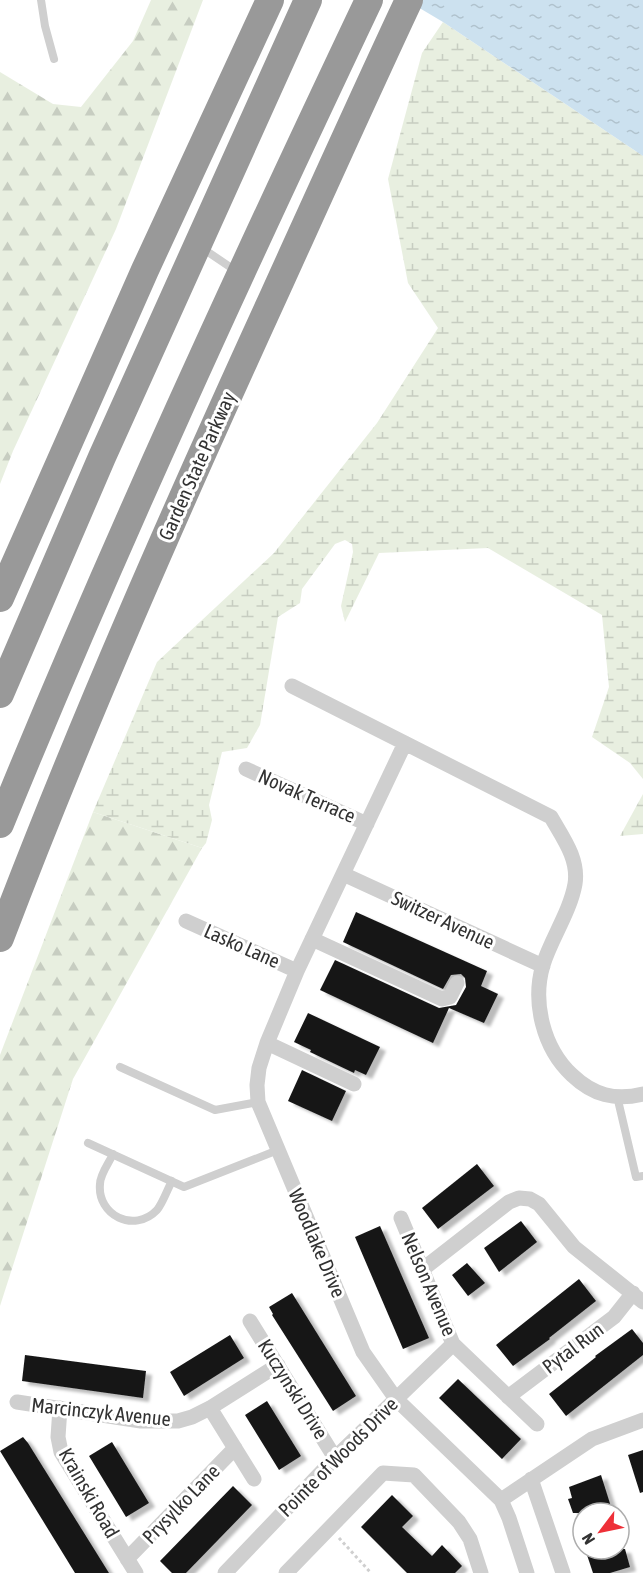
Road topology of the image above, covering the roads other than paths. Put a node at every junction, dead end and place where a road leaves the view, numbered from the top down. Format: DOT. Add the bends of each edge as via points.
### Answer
graph roads {
  1 [pos="41,0"];
  2 [pos="270,0"];
  3 [pos="308,0"];
  4 [pos="409,0"];
  5 [pos="368,2"];
  6 [pos="54,59"];
  7 [pos="198,246"];
  8 [pos="240,274"];
  9 [pos="0,598"];
  10 [pos="292,686"];
  11 [pos="0,694"];
  12 [pos="405,743"];
  13 [pos="246,769"];
  14 [pos="0,824"];
  15 [pos="367,824"];
  16 [pos="343,874"];
  17 [pos="186,921"];
  18 [pos="0,938"];
  19 [pos="312,939"];
  20 [pos="543,966"];
  21 [pos="297,971"];
  22 [pos="458,983"];
  23 [pos="267,1043"];
  24 [pos="120,1067"];
  25 [pos="354,1084"];
  26 [pos="643,1094"];
  27 [pos="616,1096"];
  28 [pos="258,1102"];
  29 [pos="88,1143"];
  30 [pos="278,1150"];
  31 [pos="113,1154"];
  32 [pos="643,1176"];
  33 [pos="172,1181"];
  34 [pos="401,1218"];
  35 [pos="423,1269"];
  36 [pos="638,1298"];
  37 [pos="250,1321"];
  38 [pos="453,1344"];
  39 [pos="278,1365"];
  40 [pos="508,1397"];
  41 [pos="396,1399"];
  42 [pos="17,1402"];
  43 [pos="60,1408"];
  44 [pos="210,1408"];
  45 [pos="643,1420"];
  46 [pos="537,1424"];
  47 [pos="235,1448"];
  48 [pos="335,1458"];
  49 [pos="254,1479"];
  50 [pos="531,1479"];
  51 [pos="501,1500"];
  52 [pos="127,1560"];
  53 [pos="136,1573"];
  54 [pos="225,1573"];
  55 [pos="286,1573"];
  56 [pos="481,1573"];
  57 [pos="527,1573"];
  58 [pos="563,1573"];
  1 -- 6 [label="lane"];
  2 -- 9 [label="highway" via="136,289"];
  3 -- 7 [label="highway"];
  4 -- 18 [label="highway, Garden State Parkway" via="137,601"];
  5 -- 8 [label="highway, Garden State Parkway"];
  7 -- 8 [label="lane"];
  7 -- 11 [label="highway"];
  8 -- 14 [label="highway, Garden State Parkway" via="115,552"];
  10 -- 12 [label="street"];
  12 -- 15 [label="street, Woodlake Drive"];
  12 -- 20 [label="street" via="551,817 572,854 575,884"];
  13 -- 15 [label="street, Novak Terrace"];
  15 -- 16 [label="street, Woodlake Drive"];
  16 -- 19 [label="street, Woodlake Drive"];
  16 -- 20 [label="street, Switzer Avenue"];
  17 -- 21 [label="street, Lasko Lane"];
  19 -- 21 [label="street, Woodlake Drive"];
  19 -- 22 [label="street" via="442,999 450,997"];
  20 -- 27 [label="street" via="540,1011 555,1054 586,1088"];
  21 -- 23 [label="street, Woodlake Drive"];
  23 -- 25 [label="street"];
  23 -- 28 [label="street, Woodlake Drive" via="259,1068"];
  24 -- 28 [label="lane" via="215,1110"];
  26 -- 27 [label="street"];
  27 -- 32 [label="lane" via="636,1177"];
  28 -- 30 [label="street, Woodlake Drive"];
  29 -- 31 [label="lane"];
  30 -- 33 [label="lane" via="184,1187"];
  30 -- 41 [label="street, Woodlake Drive" via="363,1352"];
  31 -- 33 [label="lane"];
  31 -- 33 [label="lane" via="99,1181 100,1195 107,1209 120,1220 139,1221 157,1210"];
  34 -- 35 [label="street, Nelson Avenue"];
  35 -- 36 [label="street" via="509,1202 530,1199 539,1204 574,1247"];
  35 -- 38 [label="street, Nelson Avenue"];
  36 -- 40 [label="street, Pytal Run"];
  37 -- 39 [label="street, Kuczynski Drive"];
  38 -- 40 [label="street, Nelson Avenue"];
  38 -- 41 [label="street, Pointe of Woods Drive"];
  39 -- 44 [label="street, Marcinczyk Avenue"];
  39 -- 48 [label="street, Kuczynski Drive"];
  40 -- 46 [label="street, Nelson Avenue"];
  41 -- 48 [label="street, Pointe of Woods Drive"];
  41 -- 51 [label="street, Woodlake Drive"];
  42 -- 43 [label="street, Marcinczyk Avenue"];
  43 -- 44 [label="street, Marcinczyk Avenue" via="165,1422 192,1417"];
  43 -- 52 [label="street, Krainski Road" via="61,1452"];
  44 -- 47 [label="street"];
  45 -- 50 [label="street" via="592,1439"];
  47 -- 49 [label="street"];
  47 -- 52 [label="street, Prysylko Lane"];
  48 -- 54 [label="street, Pointe of Woods Drive"];
  50 -- 51 [label="street"];
  50 -- 58 [label="street"];
  51 -- 57 [label="street, Woodlake Drive"];
  52 -- 53 [label="street, Krainski Road"];
  55 -- 56 [label="street" via="383,1473 414,1475 459,1522 470,1539"];
}
